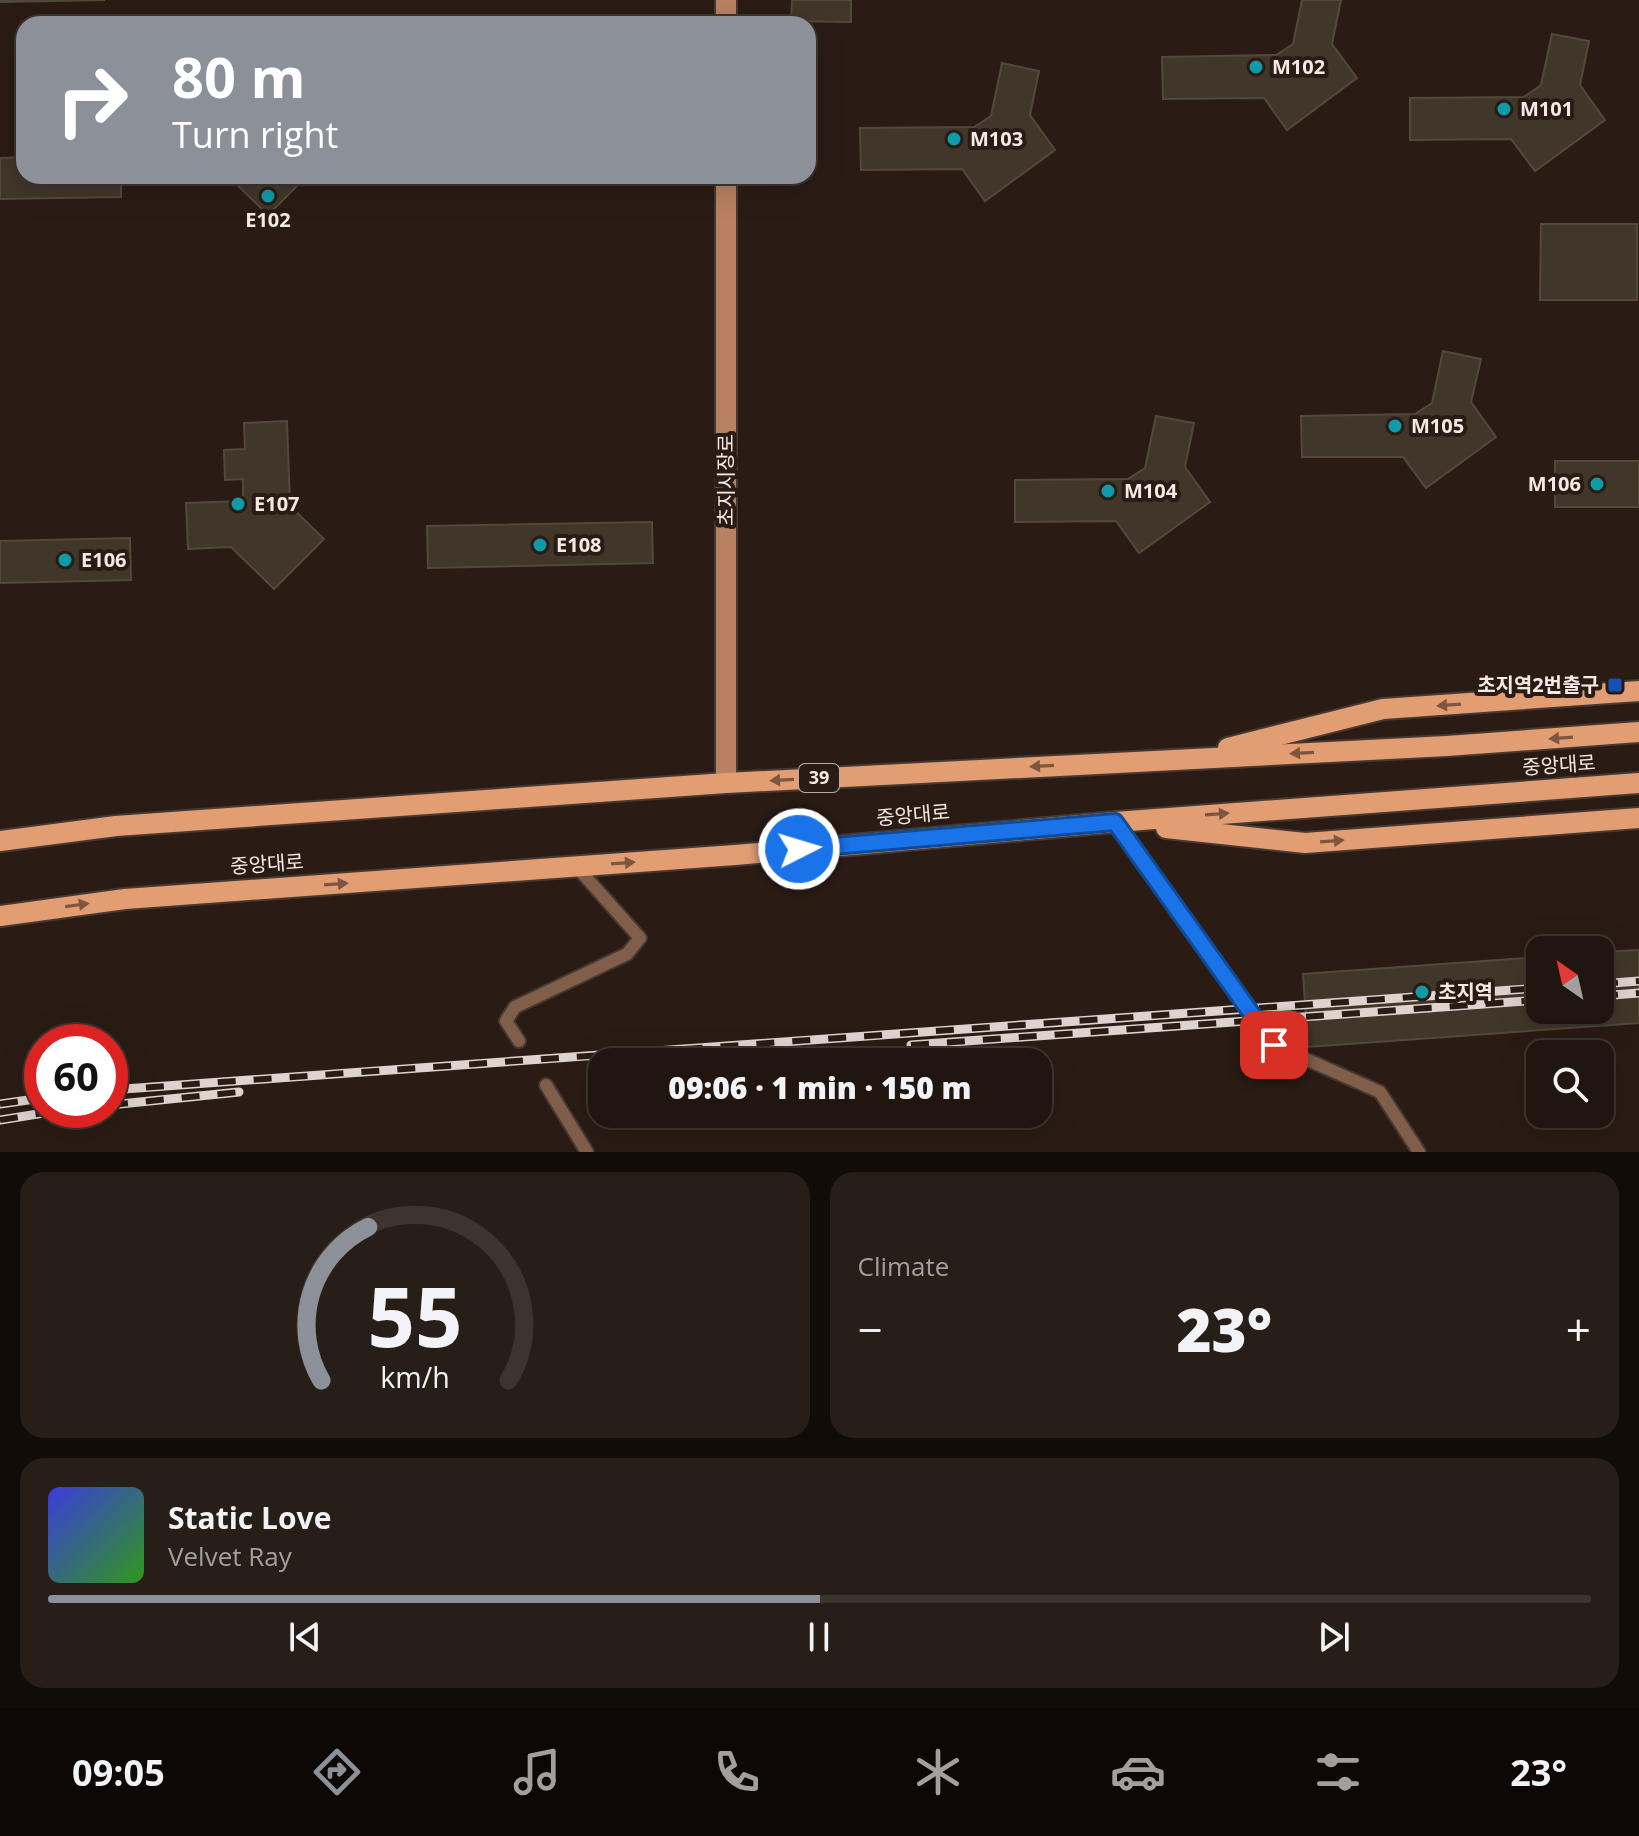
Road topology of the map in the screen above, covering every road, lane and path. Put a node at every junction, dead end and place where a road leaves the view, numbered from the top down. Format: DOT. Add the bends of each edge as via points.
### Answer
graph roads {
  1 [pos="726,184"];
  2 [pos="1639,691"];
  3 [pos="1639,732"];
  4 [pos="1186,759"];
  5 [pos="726,783"];
  6 [pos="1639,783"];
  7 [pos="1639,818"];
  8 [pos="1115,822"];
  9 [pos="0,841"];
  10 [pos="576,866"];
  11 [pos="0,916"];
  12 [pos="519,1041"];
  13 [pos="546,1085"];
  14 [pos="587,1152"];
  15 [pos="1419,1152"];
  1 -- 5 [label="street, 초지시장로"];
  2 -- 4 [label="main road, one-way" via="1383,709"];
  3 -- 4 [label="main road, 중앙대로 / 39, one-way"];
  4 -- 5 [label="main road, 중앙대로 / 39, one-way"];
  5 -- 9 [label="main road, 중앙대로 / 39" via="116,826"];
  8 -- 6 [label="main road, 중앙대로, one-way"];
  8 -- 7 [label="main road, one-way" via="1305,843"];
  10 -- 8 [label="main road, 중앙대로, one-way"];
  8 -- 15 [label="lane" via="1274,1045 1380,1092"];
  11 -- 10 [label="main road, 중앙대로, one-way" via="125,899"];
  10 -- 12 [label="lane" via="640,938 627,954 515,1007 506,1021"];
  13 -- 14 [label="lane"];
}
